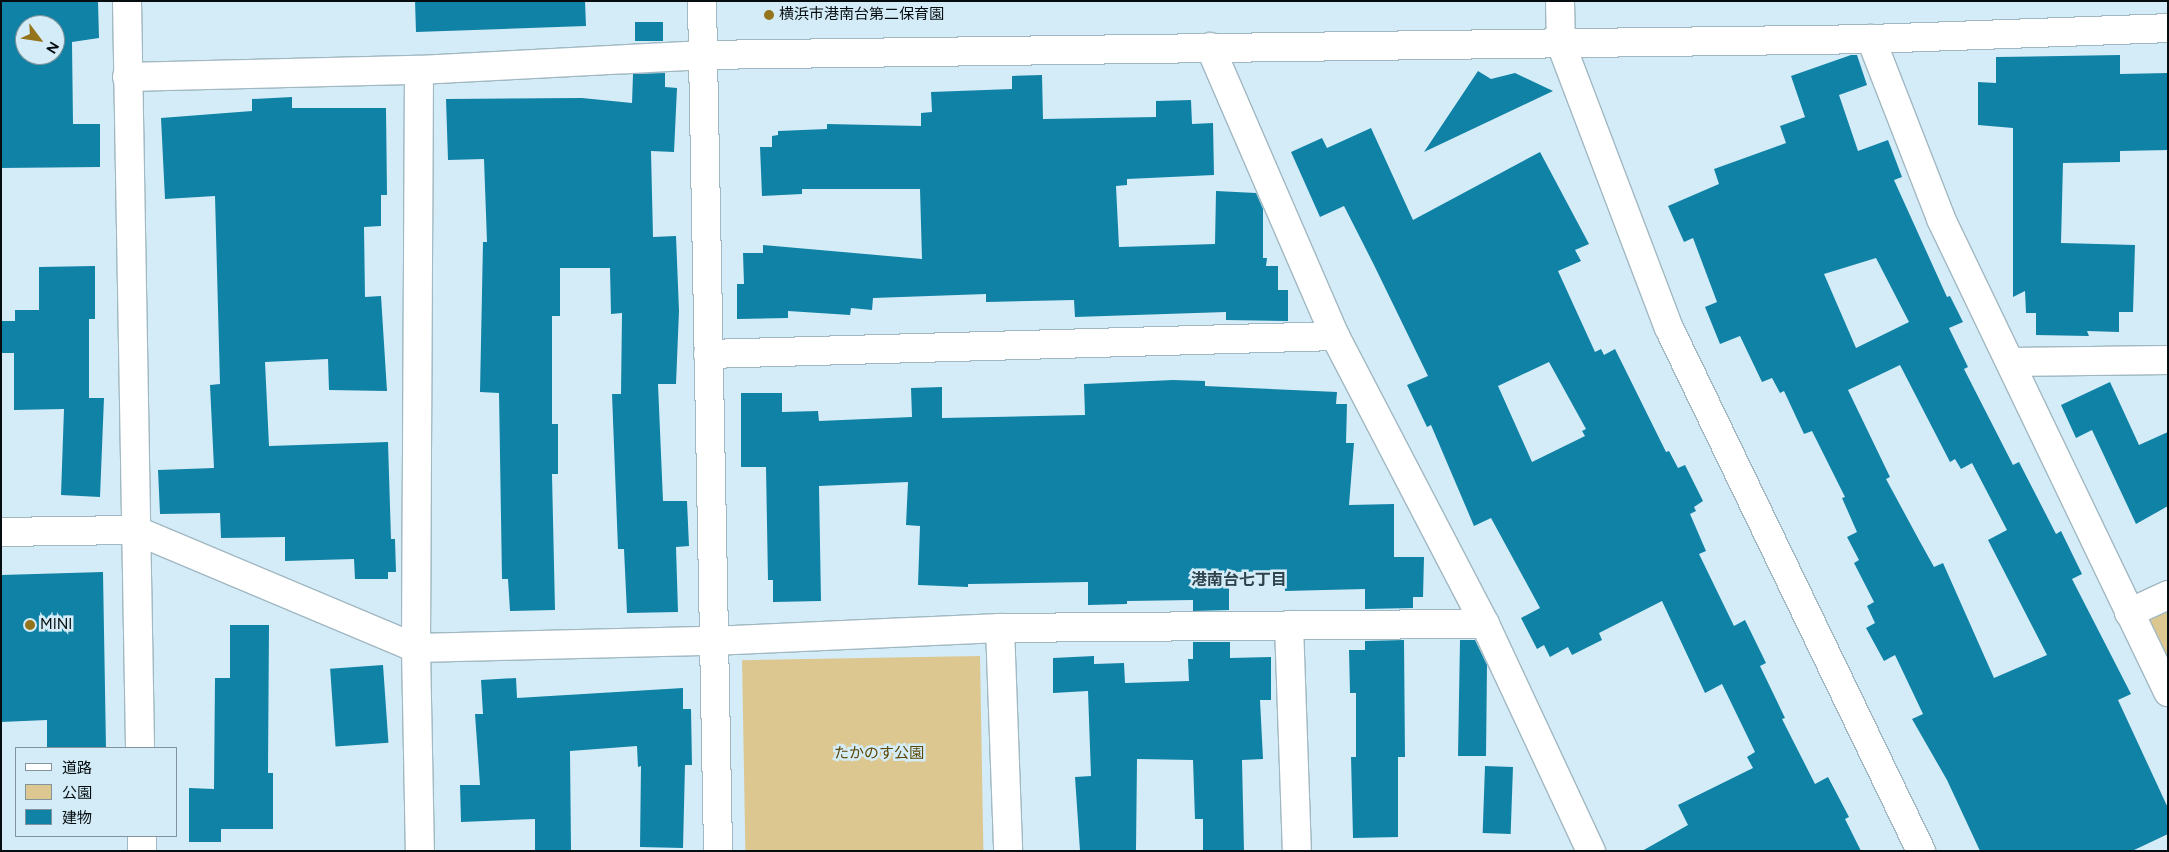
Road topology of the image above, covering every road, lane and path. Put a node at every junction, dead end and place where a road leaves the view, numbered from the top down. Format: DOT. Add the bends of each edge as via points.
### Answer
graph roads {
  1 [pos="127,1"];
  2 [pos="702,1"];
  3 [pos="1560,1"];
  4 [pos="2168,28"];
  5 [pos="1871,39"];
  6 [pos="1561,44"];
  7 [pos="1210,47"];
  8 [pos="701,55"];
  9 [pos="419,70"];
  10 [pos="127,77"];
  11 [pos="1335,336"];
  12 [pos="708,354"];
  13 [pos="2168,360"];
  14 [pos="2010,362"];
  15 [pos="135,530"];
  16 [pos="1,532"];
  17 [pos="2168,595"];
  18 [pos="2129,613"];
  19 [pos="1485,624"];
  20 [pos="1289,625"];
  21 [pos="1000,628"];
  22 [pos="712,641"];
  23 [pos="416,648"];
  24 [pos="2168,692"];
  25 [pos="140,747"];
  26 [pos="142,837"];
  27 [pos="142,851"];
  28 [pos="420,851"];
  29 [pos="718,851"];
  30 [pos="1008,851"];
  31 [pos="1297,851"];
  32 [pos="1591,851"];
  33 [pos="1921,851"];
  1 -- 10 [label="street"];
  2 -- 8 [label="street"];
  3 -- 6 [label="street"];
  4 -- 5 [label="street"];
  5 -- 6 [label="street"];
  5 -- 14 [label="street" via="1941,219"];
  6 -- 7 [label="street"];
  6 -- 33 [label="street" via="1668,328"];
  7 -- 8 [label="street"];
  7 -- 11 [label="street"];
  8 -- 9 [label="street"];
  8 -- 12 [label="street"];
  9 -- 10 [label="street"];
  9 -- 23 [label="street"];
  10 -- 15 [label="street"];
  11 -- 12 [label="street"];
  11 -- 19 [label="street"];
  12 -- 22 [label="street"];
  13 -- 14 [label="street"];
  14 -- 18 [label="street"];
  15 -- 16 [label="street"];
  15 -- 23 [label="street"];
  15 -- 25 [label="street"];
  17 -- 18 [label="street"];
  18 -- 24 [label="street"];
  19 -- 20 [label="street"];
  19 -- 32 [label="street"];
  20 -- 21 [label="street"];
  20 -- 31 [label="street"];
  21 -- 22 [label="street"];
  21 -- 30 [label="street"];
  22 -- 23 [label="street"];
  22 -- 29 [label="street"];
  23 -- 28 [label="street"];
  26 -- 27 [label="street"];
}
